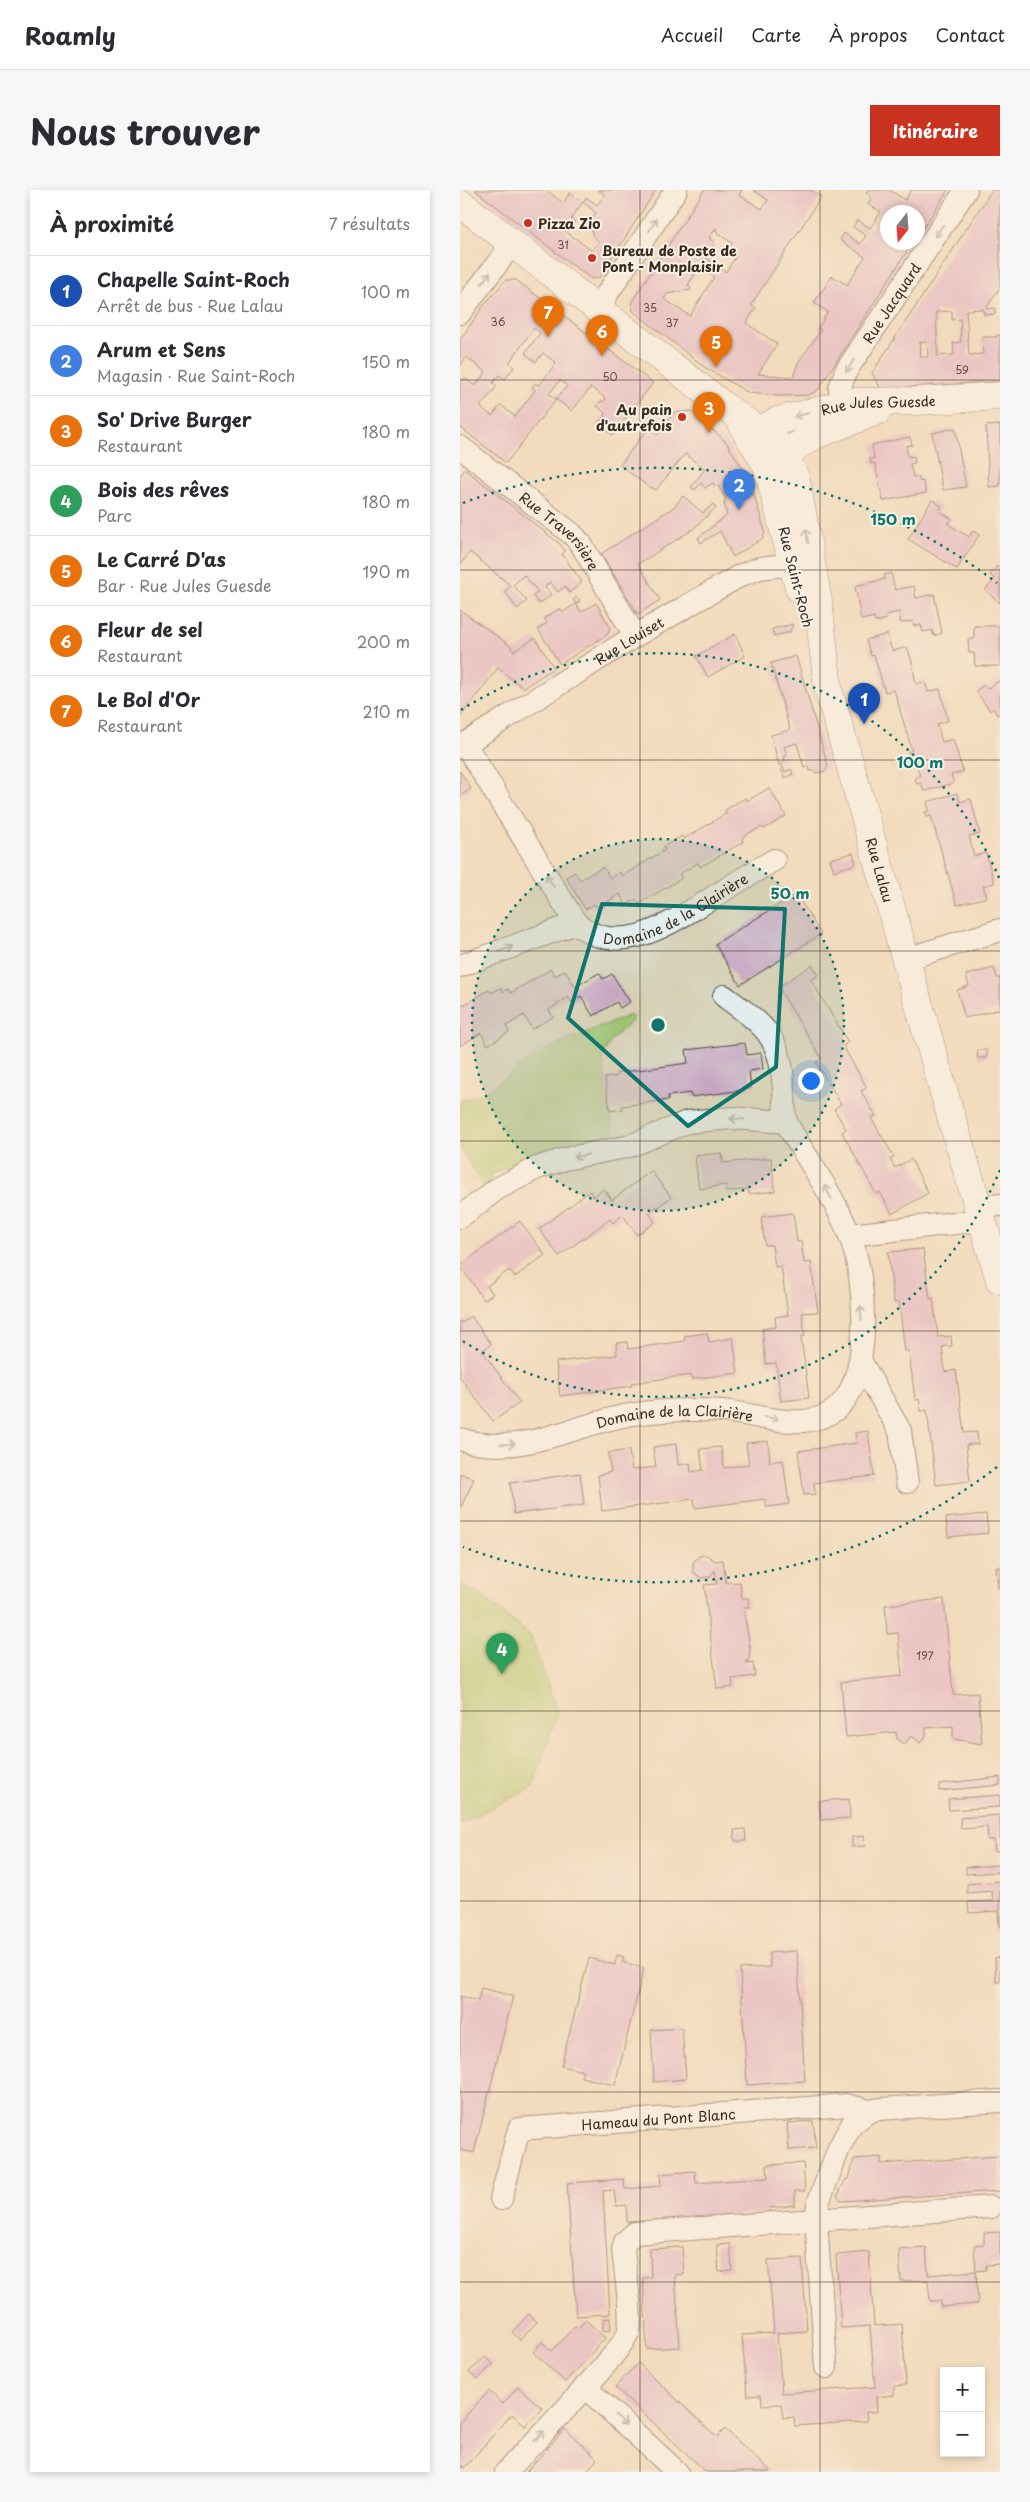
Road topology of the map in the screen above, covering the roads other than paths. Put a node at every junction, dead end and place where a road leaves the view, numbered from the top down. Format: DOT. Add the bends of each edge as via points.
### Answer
graph roads {
  1 [pos="676,190"];
  2 [pos="966,190"];
  3 [pos="460,203"];
  4 [pos="512,244"];
  5 [pos="597,309"];
  6 [pos="460,313"];
  7 [pos="1000,396"];
  8 [pos="841,414"];
  9 [pos="754,432"];
  10 [pos="460,448"];
  11 [pos="776,459"];
  12 [pos="802,563"];
  13 [pos="635,636"];
  14 [pos="828,688"];
  15 [pos="463,746"];
  16 [pos="774,860"];
  17 [pos="576,923"];
  18 [pos="1000,930"];
  19 [pos="906,959"];
  20 [pos="460,966"];
  21 [pos="724,996"];
  22 [pos="786,1122"];
  23 [pos="986,1210"];
  24 [pos="460,1217"];
  25 [pos="850,1236"];
  26 [pos="1000,1280"];
  27 [pos="861,1362"];
  28 [pos="460,1439"];
  29 [pos="907,1482"];
  30 [pos="1000,2101"];
  31 [pos="869,2111"];
  32 [pos="501,2199"];
  33 [pos="991,2207"];
  34 [pos="816,2219"];
  35 [pos="826,2367"];
  36 [pos="585,2387"];
  37 [pos="506,2472"];
  38 [pos="677,2472"];
  5 -- 1 [label="street, one-way"];
  2 -- 8 [label="street, Rue Jacquard, one-way" via="846,371 840,388"];
  3 -- 4 [label="main road"];
  4 -- 5 [label="main road"];
  6 -- 4 [label="street, one-way"];
  5 -- 9 [label="main road"];
  7 -- 8 [label="main road, Rue Jules Guesde" via="918,401"];
  8 -- 9 [label="main road, Rue Jules Guesde, one-way" via="776,421"];
  8 -- 11 [label="main road"];
  9 -- 11 [label="main road"];
  10 -- 13 [label="street, Rue Traversière" via="572,534"];
  11 -- 12 [label="main road, Rue Saint-Roch"];
  12 -- 13 [label="street, Rue Louiset" via="751,571"];
  12 -- 14 [label="main road, Rue Saint-Roch" via="813,647"];
  13 -- 15 [label="street, Rue Louiset"];
  14 -- 19 [label="main road, Rue Lalau"];
  17 -- 15 [label="street, Domaine de la Clairière, one-way"];
  16 -- 17 [label="street, Domaine de la Clairière" via="665,926 644,935 620,939 600,936"];
  20 -- 17 [label="street, one-way"];
  18 -- 19 [label="street"];
  19 -- 23 [label="main road, Rue Lalau"];
  21 -- 22 [label="street, Domaine de la Clairière" via="763,1026 777,1046 783,1070"];
  22 -- 24 [label="street, one-way" via="731,1118 687,1122 630,1146 537,1168 497,1189"];
  25 -- 22 [label="street, Domaine de la Clairière, one-way"];
  23 -- 25 [label="street"];
  23 -- 26 [label="main road, Rue Lalau"];
  27 -- 25 [label="street, Domaine de la Clairière, one-way" via="860,1288"];
  28 -- 27 [label="street, Domaine de la Clairière, one-way" via="493,1444 522,1443 619,1417 674,1411 722,1411 809,1420 833,1412 847,1397"];
  27 -- 29 [label="street" via="900,1431"];
  30 -- 31 [label="street, Hameau du Pont Blanc"];
  31 -- 32 [label="street, Hameau du Pont Blanc" via="847,2105 519,2129"];
  31 -- 34 [label="street" via="845,2134 821,2194"];
  33 -- 34 [label="street"];
  34 -- 35 [label="street"];
  34 -- 36 [label="street" via="649,2230 629,2237 623,2250 629,2330 626,2338"];
  37 -- 36 [label="street, one-way"];
  36 -- 38 [label="street, one-way"];
}
